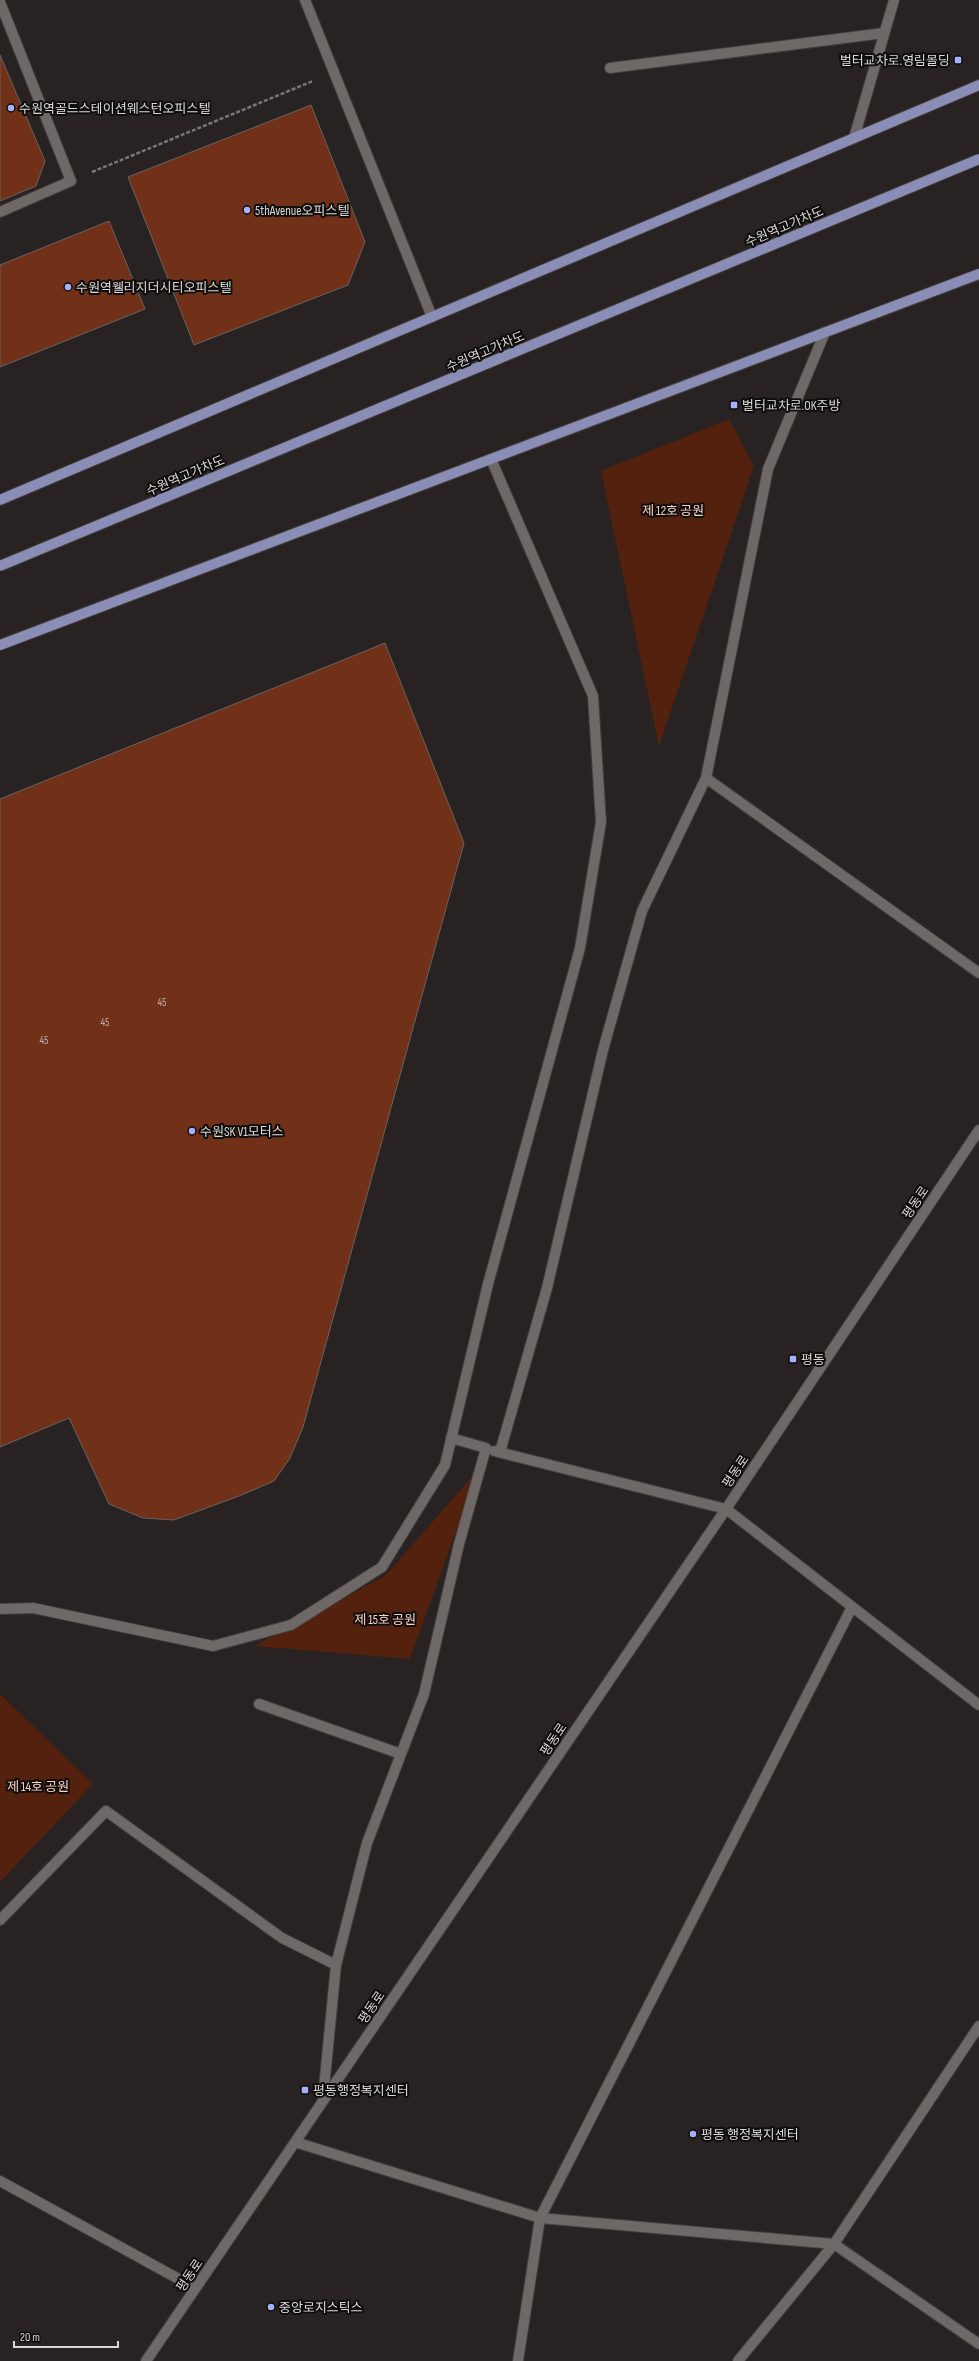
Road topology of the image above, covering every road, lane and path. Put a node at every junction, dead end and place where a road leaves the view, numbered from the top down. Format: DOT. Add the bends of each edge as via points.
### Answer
graph roads {
  1 [pos="305,0"];
  2 [pos="894,0"];
  3 [pos="0,2"];
  4 [pos="884,33"];
  5 [pos="610,68"];
  6 [pos="334,72"];
  7 [pos="979,85"];
  8 [pos="854,138"];
  9 [pos="979,159"];
  10 [pos="71,181"];
  11 [pos="0,212"];
  12 [pos="979,274"];
  13 [pos="432,317"];
  14 [pos="825,332"];
  15 [pos="490,459"];
  16 [pos="0,500"];
  17 [pos="0,566"];
  18 [pos="0,645"];
  19 [pos="706,778"];
  20 [pos="979,973"];
  21 [pos="979,1130"];
  22 [pos="451,1438"];
  23 [pos="486,1448"];
  24 [pos="500,1452"];
  25 [pos="726,1509"];
  26 [pos="852,1607"];
  27 [pos="0,1609"];
  28 [pos="259,1704"];
  29 [pos="979,1705"];
  30 [pos="401,1754"];
  31 [pos="0,1920"];
  32 [pos="336,1965"];
  33 [pos="979,2026"];
  34 [pos="323,2100"];
  35 [pos="295,2142"];
  36 [pos="0,2181"];
  37 [pos="540,2218"];
  38 [pos="834,2244"];
  39 [pos="195,2288"];
  40 [pos="979,2344"];
  41 [pos="146,2361"];
  42 [pos="518,2361"];
  43 [pos="738,2361"];
  1 -- 6 [label="street"];
  2 -- 4 [label="street"];
  3 -- 10 [label="street"];
  4 -- 5 [label="street"];
  4 -- 8 [label="street"];
  6 -- 10 [label="path"];
  6 -- 13 [label="street"];
  7 -- 8 [label="main road"];
  8 -- 13 [label="main road"];
  9 -- 17 [label="main road, 수원역고가차도, bridge"];
  10 -- 11 [label="street"];
  12 -- 14 [label="main road"];
  13 -- 16 [label="main road"];
  14 -- 15 [label="main road"];
  14 -- 19 [label="street" via="768,470"];
  15 -- 18 [label="main road"];
  15 -- 22 [label="street" via="593,696 601,822 580,948 488,1284"];
  19 -- 20 [label="street"];
  19 -- 24 [label="street" via="642,911 603,1050 547,1288"];
  21 -- 25 [label="street, 평동로"];
  22 -- 23 [label="street"];
  22 -- 27 [label="street" via="445,1465 382,1567 291,1625 213,1646 33,1608"];
  23 -- 24 [label="street"];
  23 -- 30 [label="street" via="459,1544 424,1694"];
  24 -- 25 [label="street"];
  25 -- 26 [label="street"];
  25 -- 34 [label="street, 평동로"];
  26 -- 29 [label="street"];
  26 -- 37 [label="street"];
  28 -- 30 [label="street"];
  30 -- 32 [label="street" via="366,1843"];
  31 -- 32 [label="street" via="106,1811 282,1938"];
  32 -- 34 [label="street"];
  33 -- 38 [label="street"];
  34 -- 35 [label="street, 평동로"];
  35 -- 37 [label="street"];
  35 -- 39 [label="street, 평동로"];
  36 -- 39 [label="street"];
  37 -- 38 [label="street"];
  37 -- 42 [label="street"];
  38 -- 40 [label="street"];
  38 -- 43 [label="street"];
  39 -- 41 [label="street, 평동로"];
}
